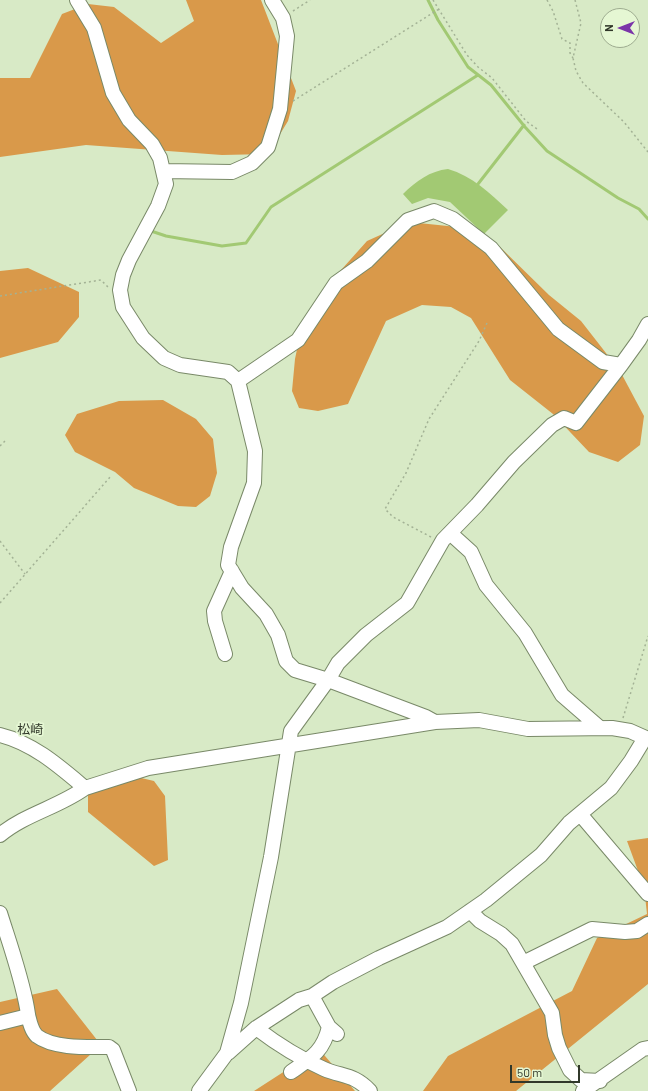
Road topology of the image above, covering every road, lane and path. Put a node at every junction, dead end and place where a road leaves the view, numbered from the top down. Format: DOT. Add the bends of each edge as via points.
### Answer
graph roads {
  1 [pos="78,0"];
  2 [pos="272,0"];
  3 [pos="310,0"];
  4 [pos="437,0"];
  5 [pos="547,0"];
  6 [pos="575,0"];
  7 [pos="433,1"];
  8 [pos="439,9"];
  9 [pos="283,18"];
  10 [pos="573,58"];
  11 [pos="280,109"];
  12 [pos="537,129"];
  13 [pos="648,152"];
  14 [pos="163,171"];
  15 [pos="0,296"];
  16 [pos="122,300"];
  17 [pos="487,323"];
  18 [pos="648,324"];
  19 [pos="621,365"];
  20 [pos="238,381"];
  21 [pos="7,439"];
  22 [pos="0,446"];
  23 [pos="111,476"];
  24 [pos="446,538"];
  25 [pos="0,541"];
  26 [pos="232,571"];
  27 [pos="25,574"];
  28 [pos="0,603"];
  29 [pos="648,636"];
  30 [pos="647,640"];
  31 [pos="225,654"];
  32 [pos="328,680"];
  33 [pos="435,722"];
  34 [pos="600,728"];
  35 [pos="619,729"];
  36 [pos="0,735"];
  37 [pos="646,739"];
  38 [pos="288,746"];
  39 [pos="86,788"];
  40 [pos="580,814"];
  41 [pos="0,835"];
  42 [pos="648,894"];
  43 [pos="470,911"];
  44 [pos="0,913"];
  45 [pos="648,924"];
  46 [pos="523,963"];
  47 [pos="312,996"];
  48 [pos="28,1016"];
  49 [pos="0,1023"];
  50 [pos="256,1028"];
  51 [pos="648,1048"];
  52 [pos="227,1054"];
  53 [pos="308,1060"];
  54 [pos="291,1072"];
  55 [pos="600,1081"];
  56 [pos="129,1091"];
  57 [pos="199,1091"];
  58 [pos="370,1091"];
  59 [pos="583,1091"];
  1 -- 14 [label="street" via="94,28 113,93 129,120 152,144 160,158"];
  2 -- 9 [label="street"];
  3 -- 9 [label="path"];
  4 -- 7 [label="path"];
  5 -- 10 [label="path" via="562,39 570,43"];
  6 -- 10 [label="path" via="581,23"];
  7 -- 8 [label="path"];
  8 -- 11 [label="path"];
  8 -- 12 [label="path" via="467,55 492,78 526,121"];
  9 -- 11 [label="street" via="287,36"];
  10 -- 13 [label="path" via="576,71 583,83 624,122"];
  11 -- 14 [label="street" via="268,147 252,163 232,172"];
  14 -- 16 [label="street" via="166,184 158,206 123,275 120,290"];
  15 -- 16 [label="path" via="101,280"];
  16 -- 20 [label="street" via="123,307 142,338 164,358 180,365 228,372"];
  17 -- 24 [label="path" via="475,347 429,419 406,473 385,509 393,517"];
  18 -- 19 [label="street"];
  19 -- 20 [label="street" via="603,362 558,329 491,248 453,219 434,211 408,220 366,261 336,283 298,340"];
  19 -- 24 [label="street" via="576,423 564,418 552,424"];
  20 -- 26 [label="street" via="255,451 254,483 231,547 228,565"];
  21 -- 22 [label="path"];
  23 -- 27 [label="path"];
  24 -- 32 [label="street" via="407,603 366,635 338,663"];
  24 -- 34 [label="street" via="471,552 486,585 526,633 562,695"];
  25 -- 27 [label="path"];
  26 -- 31 [label="street" via="214,611"];
  26 -- 32 [label="street" via="242,588 266,614 278,635 286,661 295,670"];
  27 -- 28 [label="path"];
  29 -- 30 [label="path"];
  30 -- 35 [label="path"];
  32 -- 33 [label="street"];
  32 -- 38 [label="street" via="298,720"];
  33 -- 34 [label="street" via="479,720 528,729"];
  33 -- 38 [label="street"];
  34 -- 35 [label="street"];
  35 -- 37 [label="street"];
  36 -- 39 [label="street" via="30,747 60,766"];
  37 -- 40 [label="street" via="611,788"];
  38 -- 39 [label="street" via="148,768"];
  38 -- 52 [label="street" via="271,857 242,1002"];
  39 -- 41 [label="street" via="71,798 34,814"];
  40 -- 42 [label="street"];
  40 -- 43 [label="street" via="519,874"];
  43 -- 46 [label="street" via="512,944"];
  43 -- 47 [label="street" via="447,927 379,958"];
  44 -- 48 [label="street" via="22,986"];
  45 -- 46 [label="street" via="637,931 625,932 592,928"];
  46 -- 55 [label="street" via="552,1013 557,1041 570,1070 581,1080"];
  47 -- 50 [label="street" via="299,1000"];
  47 -- 53 [label="street" via="333,1030 317,1054"];
  48 -- 49 [label="street"];
  48 -- 56 [label="street" via="36,1035 47,1042 83,1047 109,1047 113,1050"];
  50 -- 52 [label="street"];
  50 -- 53 [label="street" via="284,1048"];
  51 -- 55 [label="street" via="642,1049"];
  52 -- 57 [label="street"];
  53 -- 54 [label="street"];
  53 -- 58 [label="street" via="336,1074 353,1077"];
  55 -- 59 [label="street"];
}
